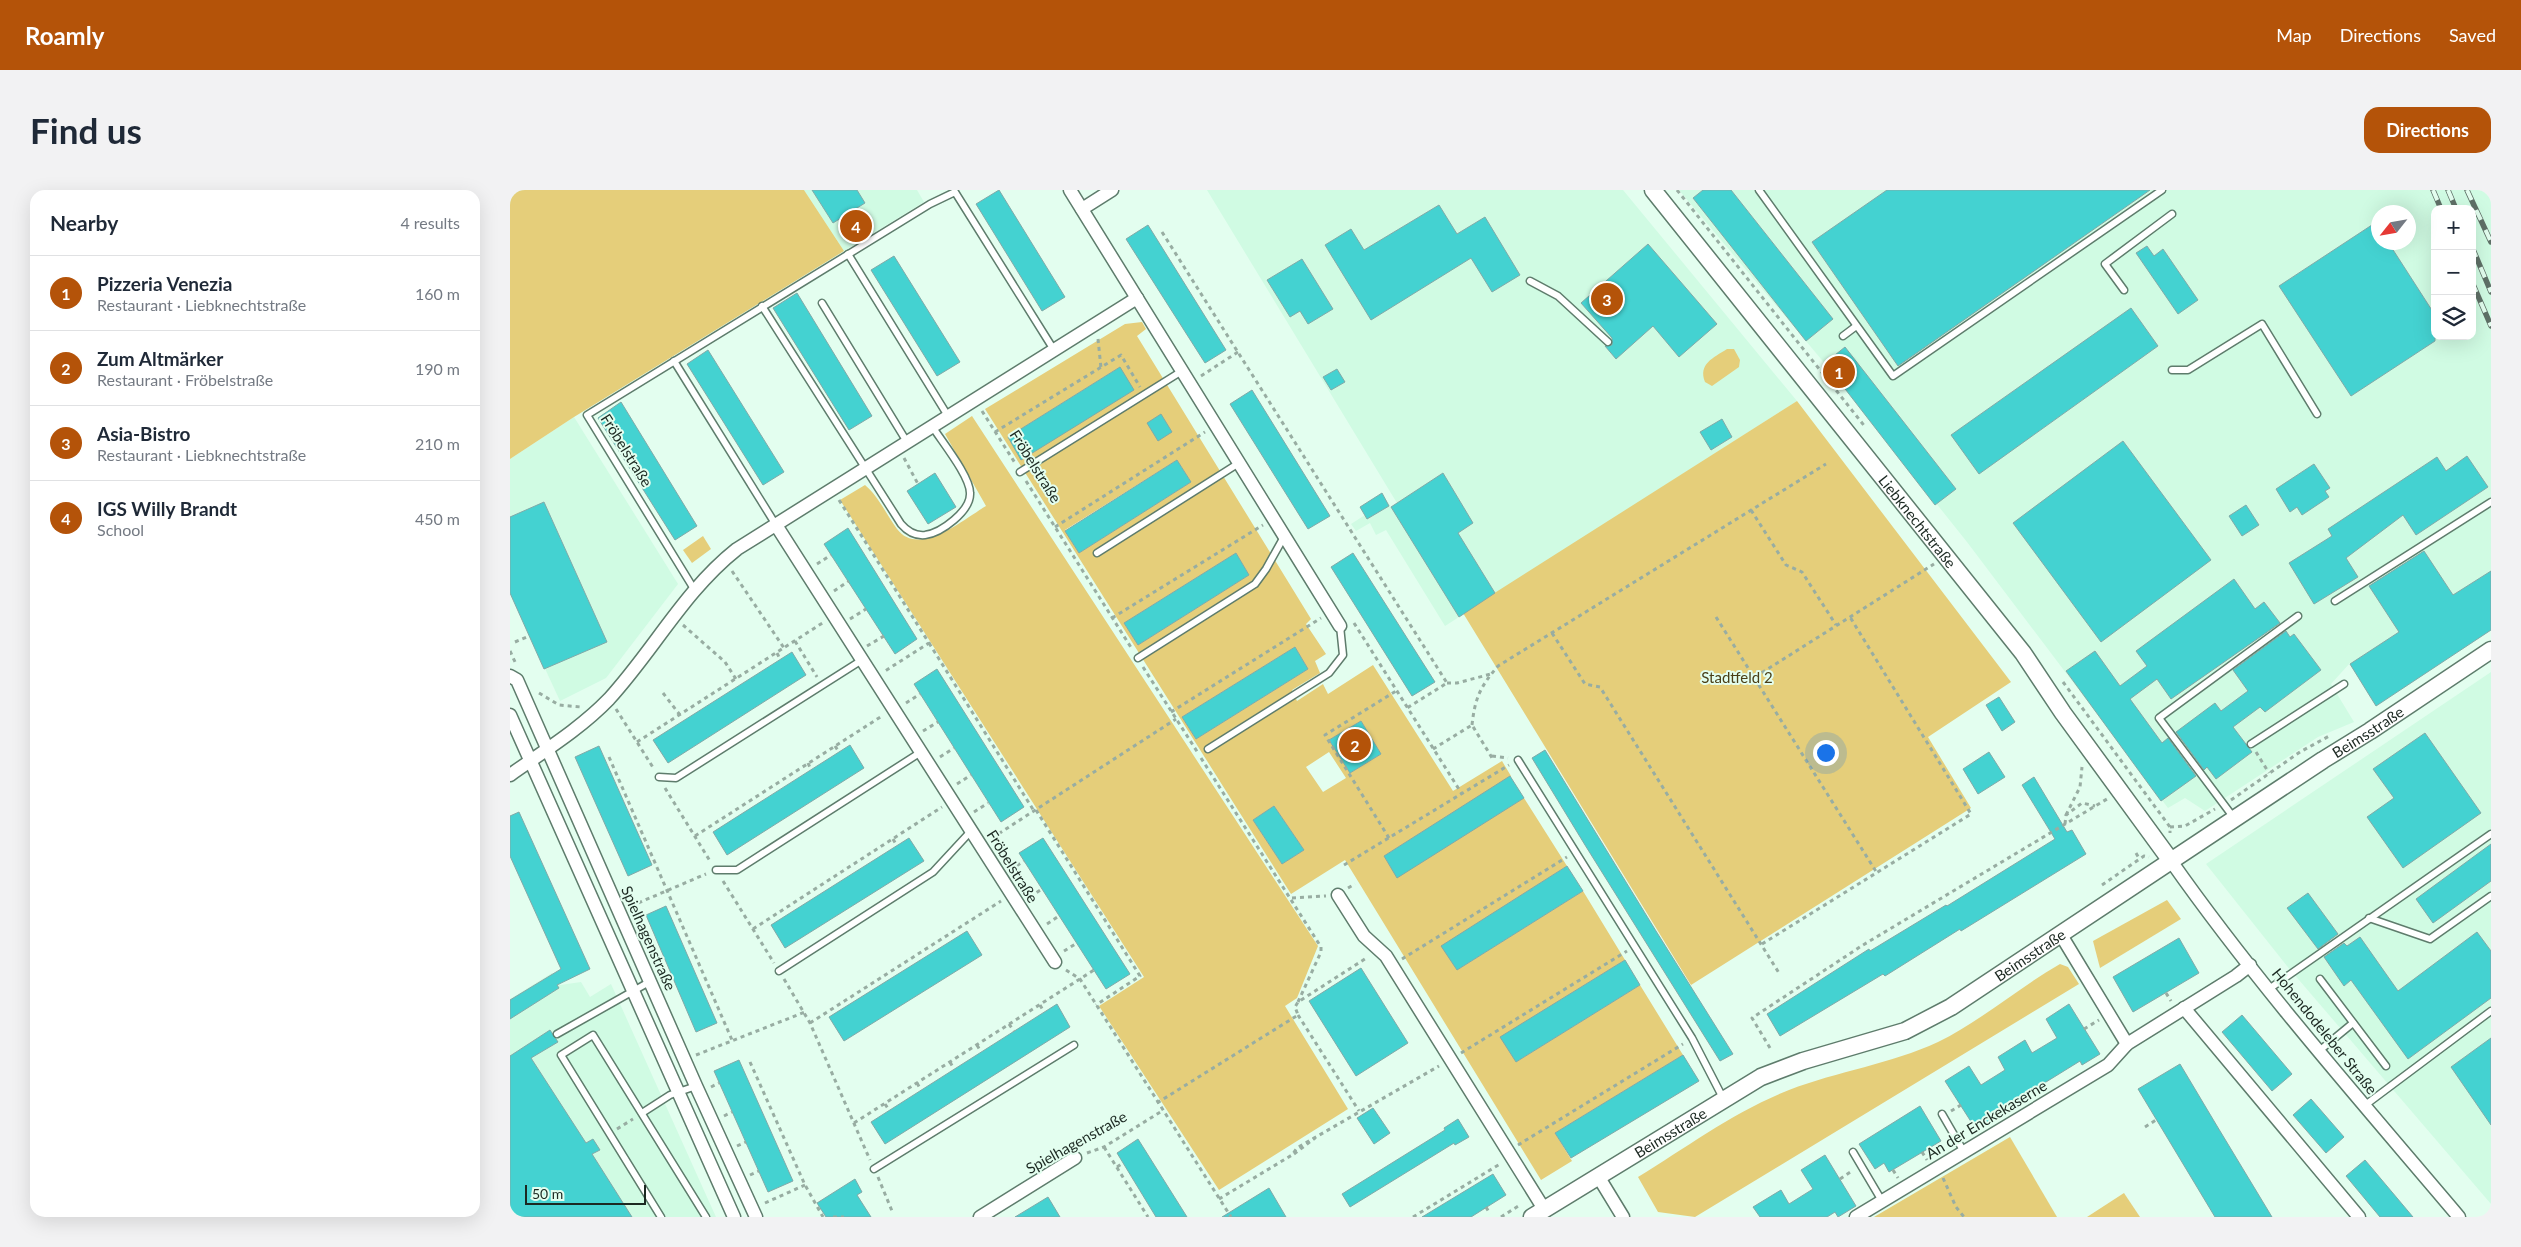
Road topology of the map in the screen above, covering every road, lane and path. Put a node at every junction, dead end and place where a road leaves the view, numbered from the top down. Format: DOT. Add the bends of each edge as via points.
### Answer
graph roads {
  1 [pos="1070,190"];
  2 [pos="1112,190"];
  3 [pos="1653,190"];
  4 [pos="1677,190"];
  5 [pos="1759,190"];
  6 [pos="2162,190"];
  7 [pos="1082,209"];
  8 [pos="2172,214"];
  9 [pos="1162,232"];
  10 [pos="848,254"];
  11 [pos="1530,281"];
  12 [pos="2124,290"];
  13 [pos="1137,298"];
  14 [pos="822,303"];
  15 [pos="762,306"];
  16 [pos="1098,322"];
  17 [pos="1856,327"];
  18 [pos="1843,336"];
  19 [pos="1608,342"];
  20 [pos="1054,350"];
  21 [pos="1238,352"];
  22 [pos="674,361"];
  23 [pos="1101,368"];
  24 [pos="2172,370"];
  25 [pos="1182,372"];
  26 [pos="1190,383"];
  27 [pos="1145,395"];
  28 [pos="980,408"];
  29 [pos="2317,414"];
  30 [pos="948,416"];
  31 [pos="1216,425"];
  32 [pos="932,426"];
  33 [pos="995,432"];
  34 [pos="1871,434"];
  35 [pos="907,442"];
  36 [pos="903,457"];
  37 [pos="1240,463"];
  38 [pos="1826,464"];
  39 [pos="865,468"];
  40 [pos="1020,472"];
  41 [pos="918,484"];
  42 [pos="832,489"];
  43 [pos="2491,502"];
  44 [pos="1751,510"];
  45 [pos="1274,518"];
  46 [pos="776,525"];
  47 [pos="1055,527"];
  48 [pos="1285,535"];
  49 [pos="1097,553"];
  50 [pos="732,571"];
  51 [pos="1919,574"];
  52 [pos="694,589"];
  53 [pos="2335,601"];
  54 [pos="1331,612"];
  55 [pos="834,616"];
  56 [pos="2298,616"];
  57 [pos="1850,617"];
  58 [pos="1112,618"];
  59 [pos="1716,618"];
  60 [pos="683,625"];
  61 [pos="1836,625"];
  62 [pos="1340,626"];
  63 [pos="1552,633"];
  64 [pos="529,636"];
  65 [pos="795,641"];
  66 [pos="515,642"];
  67 [pos="929,644"];
  68 [pos="784,648"];
  69 [pos="2491,650"];
  70 [pos="776,653"];
  71 [pos="1138,658"];
  72 [pos="780,659"];
  73 [pos="862,660"];
  74 [pos="750,670"];
  75 [pos="1491,674"];
  76 [pos="510,676"];
  77 [pos="754,676"];
  78 [pos="1755,677"];
  79 [pos="874,678"];
  80 [pos="736,679"];
  81 [pos="810,682"];
  82 [pos="1447,682"];
  83 [pos="2344,684"];
  84 [pos="723,688"];
  85 [pos="536,690"];
  86 [pos="1396,691"];
  87 [pos="663,693"];
  88 [pos="726,694"];
  89 [pos="609,698"];
  90 [pos="695,706"];
  91 [pos="586,708"];
  92 [pos="893,708"];
  93 [pos="1407,708"];
  94 [pos="699,711"];
  95 [pos="1172,712"];
  96 [pos="510,715"];
  97 [pos="680,715"];
  98 [pos="1176,720"];
  99 [pos="668,722"];
  100 [pos="1472,725"];
  101 [pos="672,728"];
  102 [pos="637,742"];
  103 [pos="2251,744"];
  104 [pos="835,746"];
  105 [pos="1433,748"];
  106 [pos="547,749"];
  107 [pos="1208,749"];
  108 [pos="839,752"];
  109 [pos="921,752"];
  110 [pos="1492,756"];
  111 [pos="609,757"];
  112 [pos="1518,760"];
  113 [pos="530,761"];
  114 [pos="1494,761"];
  115 [pos="808,763"];
  116 [pos="2082,764"];
  117 [pos="654,768"];
  118 [pos="663,769"];
  119 [pos="811,770"];
  120 [pos="2269,773"];
  121 [pos="510,776"];
  122 [pos="659,777"];
  123 [pos="780,781"];
  124 [pos="784,787"];
  125 [pos="1462,794"];
  126 [pos="755,797"];
  127 [pos="2107,798"];
  128 [pos="952,801"];
  129 [pos="759,803"];
  130 [pos="2095,806"];
  131 [pos="1035,810"];
  132 [pos="2066,815"];
  133 [pos="727,816"];
  134 [pos="2235,819"];
  135 [pos="730,821"];
  136 [pos="2064,824"];
  137 [pos="972,831"];
  138 [pos="2491,834"];
  139 [pos="695,836"];
  140 [pos="1390,838"];
  141 [pos="893,839"];
  142 [pos="897,846"];
  143 [pos="980,846"];
  144 [pos="1577,850"];
  145 [pos="2136,853"];
  146 [pos="867,856"];
  147 [pos="2144,856"];
  148 [pos="2140,860"];
  149 [pos="2171,861"];
  150 [pos="870,862"];
  151 [pos="1344,865"];
  152 [pos="716,870"];
  153 [pos="841,872"];
  154 [pos="1877,873"];
  155 [pos="844,879"];
  156 [pos="2100,887"];
  157 [pos="668,890"];
  158 [pos="813,890"];
  159 [pos="1012,894"];
  160 [pos="1338,895"];
  161 [pos="816,896"];
  162 [pos="2491,896"];
  163 [pos="1292,898"];
  164 [pos="786,908"];
  165 [pos="623,909"];
  166 [pos="789,913"];
  167 [pos="2369,918"];
  168 [pos="753,929"];
  169 [pos="952,932"];
  170 [pos="2061,935"];
  171 [pos="956,938"];
  172 [pos="1762,944"];
  173 [pos="1636,946"];
  174 [pos="928,948"];
  175 [pos="1379,950"];
  176 [pos="931,953"];
  177 [pos="1402,960"];
  178 [pos="1055,962"];
  179 [pos="2250,965"];
  180 [pos="900,966"];
  181 [pos="1094,970"];
  182 [pos="779,971"];
  183 [pos="903,971"];
  184 [pos="1779,973"];
  185 [pos="1080,979"];
  186 [pos="2320,979"];
  187 [pos="651,981"];
  188 [pos="873,983"];
  189 [pos="876,988"];
  190 [pos="2269,989"];
  191 [pos="633,990"];
  192 [pos="846,1000"];
  193 [pos="1298,1002"];
  194 [pos="848,1005"];
  195 [pos="1040,1005"];
  196 [pos="1096,1005"];
  197 [pos="2184,1008"];
  198 [pos="2491,1011"];
  199 [pos="805,1012"];
  200 [pos="1044,1012"];
  201 [pos="1298,1014"];
  202 [pos="810,1023"];
  203 [pos="2353,1023"];
  204 [pos="1009,1024"];
  205 [pos="1014,1031"];
  206 [pos="557,1034"];
  207 [pos="732,1040"];
  208 [pos="1683,1044"];
  209 [pos="2127,1044"];
  210 [pos="977,1045"];
  211 [pos="1074,1045"];
  212 [pos="1770,1048"];
  213 [pos="2319,1051"];
  214 [pos="981,1052"];
  215 [pos="690,1057"];
  216 [pos="1450,1059"];
  217 [pos="750,1062"];
  218 [pos="950,1062"];
  219 [pos="2386,1066"];
  220 [pos="954,1069"];
  221 [pos="917,1083"];
  222 [pos="696,1086"];
  223 [pos="921,1090"];
  224 [pos="678,1092"];
  225 [pos="1723,1098"];
  226 [pos="1157,1103"];
  227 [pos="885,1104"];
  228 [pos="2364,1106"];
  229 [pos="889,1110"];
  230 [pos="1162,1111"];
  231 [pos="1359,1111"];
  232 [pos="642,1113"];
  233 [pos="1942,1114"];
  234 [pos="2156,1120"];
  235 [pos="854,1123"];
  236 [pos="2145,1127"];
  237 [pos="610,1134"];
  238 [pos="1104,1146"];
  239 [pos="1514,1151"];
  240 [pos="1853,1152"];
  241 [pos="1964,1152"];
  242 [pos="1075,1158"];
  243 [pos="1123,1163"];
  244 [pos="1117,1166"];
  245 [pos="1939,1167"];
  246 [pos="874,1169"];
  247 [pos="1598,1176"];
  248 [pos="805,1185"];
  249 [pos="1140,1191"];
  250 [pos="1134,1195"];
  251 [pos="1219,1199"];
  252 [pos="1526,1201"];
  253 [pos="1882,1201"];
  254 [pos="765,1203"];
  255 [pos="1486,1207"];
  256 [pos="892,1211"];
  257 [pos="1538,1213"];
  258 [pos="1490,1214"];
  259 [pos="844,1216"];
  260 [pos="661,1217"];
  261 [pos="706,1217"];
  262 [pos="734,1217"];
  263 [pos="756,1217"];
  264 [pos="823,1217"];
  265 [pos="833,1217"];
  266 [pos="980,1217"];
  267 [pos="1148,1217"];
  268 [pos="1231,1217"];
  269 [pos="1413,1217"];
  270 [pos="1501,1217"];
  271 [pos="1623,1217"];
  272 [pos="1856,1217"];
  273 [pos="1964,1217"];
  274 [pos="2359,1217"];
  275 [pos="2459,1217"];
  1 -- 7 [label="street"];
  2 -- 7 [label="street"];
  3 -- 149 [label="street, Liebknechtstraße" via="2023,653"];
  4 -- 34 [label="path"];
  5 -- 17 [label="lane"];
  6 -- 17 [label="lane" via="1893,376"];
  7 -- 13 [label="street"];
  8 -- 12 [label="lane" via="2105,264"];
  9 -- 21 [label="path"];
  10 -- 15 [label="lane, Fröbelstraße"];
  10 -- 20 [label="lane, Fröbelstraße" via="955,192"];
  10 -- 30 [label="lane"];
  11 -- 19 [label="lane" via="1558,296"];
  13 -- 16 [label="street"];
  13 -- 25 [label="street"];
  14 -- 35 [label="lane"];
  15 -- 22 [label="lane, Fröbelstraße"];
  15 -- 39 [label="lane"];
  16 -- 20 [label="street"];
  16 -- 23 [label="path"];
  17 -- 18 [label="lane"];
  20 -- 30 [label="street"];
  21 -- 26 [label="path"];
  21 -- 82 [label="path"];
  22 -- 46 [label="lane, Fröbelstraße"];
  22 -- 52 [label="lane, Fröbelstraße" via="587,415"];
  23 -- 27 [label="path" via="1121,355"];
  23 -- 33 [label="path"];
  24 -- 29 [label="lane" via="2188,370 2262,324"];
  25 -- 26 [label="street"];
  25 -- 27 [label="lane"];
  26 -- 31 [label="street"];
  27 -- 40 [label="lane"];
  28 -- 33 [label="path, Fröbelstraße"];
  30 -- 32 [label="street"];
  31 -- 37 [label="street"];
  31 -- 47 [label="path"];
  32 -- 35 [label="street"];
  32 -- 39 [label="lane" via="968,482 970,495 963,513 933,532 916,534 904,528"];
  33 -- 40 [label="path, Fröbelstraße"];
  35 -- 39 [label="street"];
  36 -- 41 [label="path"];
  37 -- 45 [label="street"];
  37 -- 49 [label="lane"];
  38 -- 44 [label="path"];
  39 -- 42 [label="street"];
  40 -- 47 [label="path, Fröbelstraße"];
  42 -- 46 [label="street"];
  42 -- 67 [label="path"];
  43 -- 53 [label="lane"];
  44 -- 61 [label="path" via="1786,565 1802,572"];
  44 -- 63 [label="path"];
  45 -- 48 [label="street"];
  45 -- 58 [label="path"];
  46 -- 52 [label="street" via="729,556"];
  46 -- 55 [label="street, Fröbelstraße"];
  47 -- 58 [label="path, Fröbelstraße"];
  48 -- 54 [label="street"];
  48 -- 71 [label="lane" via="1255,584"];
  50 -- 68 [label="path"];
  51 -- 57 [label="path"];
  52 -- 89 [label="street"];
  54 -- 62 [label="street"];
  54 -- 95 [label="path"];
  55 -- 65 [label="path"];
  55 -- 73 [label="street, Fröbelstraße"];
  56 -- 134 [label="lane" via="2159,718"];
  57 -- 61 [label="path"];
  57 -- 154 [label="path" via="1971,814"];
  58 -- 71 [label="path, Fröbelstraße"];
  59 -- 78 [label="path"];
  60 -- 80 [label="path" via="725,662"];
  61 -- 78 [label="path"];
  62 -- 86 [label="path" via="1351,619"];
  62 -- 107 [label="lane" via="1343,655 1329,673"];
  63 -- 75 [label="path" via="1498,666"];
  63 -- 172 [label="path" via="1585,684 1600,688"];
  64 -- 66 [label="path"];
  65 -- 68 [label="path"];
  65 -- 81 [label="path" via="818,677"];
  67 -- 79 [label="path"];
  67 -- 131 [label="path"];
  68 -- 70 [label="path"];
  69 -- 134 [label="street, Beimsstraße"];
  70 -- 72 [label="path"];
  70 -- 74 [label="path"];
  71 -- 95 [label="path, Fröbelstraße"];
  73 -- 79 [label="street, Fröbelstraße"];
  73 -- 122 [label="lane" via="676,778"];
  74 -- 77 [label="path"];
  74 -- 80 [label="path"];
  75 -- 82 [label="path" via="1457,683"];
  75 -- 100 [label="path" via="1474,702"];
  76 -- 106 [label="street, Spielhagenstraße" via="516,680"];
  78 -- 154 [label="path"];
  79 -- 92 [label="street, Fröbelstraße"];
  80 -- 84 [label="path"];
  82 -- 93 [label="path"];
  83 -- 103 [label="lane"];
  84 -- 88 [label="path"];
  84 -- 90 [label="path"];
  85 -- 91 [label="path" via="559,706"];
  86 -- 93 [label="path"];
  86 -- 140 [label="path" via="1325,735"];
  87 -- 97 [label="path"];
  89 -- 102 [label="path"];
  89 -- 106 [label="street" via="589,718"];
  90 -- 94 [label="path"];
  90 -- 97 [label="path"];
  92 -- 104 [label="path"];
  92 -- 109 [label="street, Fröbelstraße"];
  93 -- 105 [label="path"];
  95 -- 98 [label="path, Fröbelstraße"];
  96 -- 113 [label="street"];
  97 -- 99 [label="path"];
  98 -- 131 [label="path"];
  98 -- 163 [label="path, Fröbelstraße"];
  99 -- 101 [label="path"];
  99 -- 102 [label="path"];
  100 -- 105 [label="path"];
  100 -- 110 [label="path"];
  102 -- 117 [label="path"];
  103 -- 120 [label="path"];
  104 -- 108 [label="path"];
  104 -- 115 [label="path"];
  105 -- 125 [label="path"];
  106 -- 113 [label="street"];
  106 -- 187 [label="street, Spielhagenstraße"];
  109 -- 128 [label="street, Fröbelstraße"];
  109 -- 152 [label="lane" via="737,870"];
  110 -- 112 [label="path"];
  110 -- 114 [label="path"];
  111 -- 157 [label="path"];
  112 -- 125 [label="path"];
  112 -- 144 [label="lane"];
  113 -- 121 [label="street"];
  113 -- 191 [label="street"];
  115 -- 119 [label="path"];
  115 -- 123 [label="path"];
  116 -- 132 [label="path" via="2080,787"];
  117 -- 118 [label="path"];
  117 -- 122 [label="path"];
  122 -- 139 [label="path"];
  123 -- 124 [label="path"];
  123 -- 126 [label="path"];
  125 -- 140 [label="path"];
  126 -- 129 [label="path"];
  126 -- 133 [label="path"];
  127 -- 130 [label="path"];
  128 -- 137 [label="street, Fröbelstraße"];
  128 -- 141 [label="path"];
  130 -- 132 [label="path" via="2082,803"];
  130 -- 136 [label="path"];
  131 -- 143 [label="path"];
  131 -- 196 [label="path" via="1140,976"];
  132 -- 136 [label="path"];
  133 -- 135 [label="path"];
  133 -- 139 [label="path"];
  134 -- 149 [label="street, Beimsstraße"];
  136 -- 212 [label="path" via="1862,945 1752,1018"];
  137 -- 143 [label="street, Fröbelstraße"];
  137 -- 182 [label="lane" via="933,872"];
  138 -- 167 [label="lane"];
  139 -- 152 [label="path"];
  140 -- 151 [label="path"];
  141 -- 142 [label="path"];
  141 -- 146 [label="path"];
  143 -- 159 [label="street, Fröbelstraße"];
  144 -- 173 [label="lane"];
  144 -- 177 [label="path"];
  145 -- 148 [label="path"];
  146 -- 150 [label="path"];
  146 -- 153 [label="path"];
  147 -- 148 [label="path"];
  148 -- 156 [label="path"];
  149 -- 170 [label="street, Beimsstraße"];
  149 -- 179 [label="street, Hohendodeleber Straße"];
  152 -- 157 [label="path"];
  152 -- 168 [label="path"];
  153 -- 155 [label="path"];
  153 -- 158 [label="path"];
  154 -- 172 [label="path"];
  157 -- 165 [label="path"];
  157 -- 207 [label="path"];
  158 -- 161 [label="path"];
  158 -- 164 [label="path"];
  159 -- 169 [label="path"];
  159 -- 178 [label="street, Fröbelstraße"];
  160 -- 163 [label="path"];
  160 -- 175 [label="street, Beimsstraße" via="1364,936"];
  162 -- 167 [label="lane" via="2430,939"];
  163 -- 193 [label="path, Fröbelstraße" via="1322,949"];
  164 -- 166 [label="path"];
  164 -- 168 [label="path"];
  167 -- 190 [label="lane"];
  168 -- 182 [label="path"];
  169 -- 171 [label="path"];
  169 -- 174 [label="path"];
  170 -- 209 [label="street"];
  170 -- 225 [label="street, Beimsstraße" via="1928,1020 1894,1035 1773,1072"];
  172 -- 184 [label="path"];
  173 -- 216 [label="path"];
  173 -- 225 [label="lane" via="1692,1038"];
  174 -- 176 [label="path"];
  174 -- 180 [label="path"];
  175 -- 193 [label="path"];
  175 -- 216 [label="street, Beimsstraße" via="1386,956"];
  178 -- 185 [label="path"];
  179 -- 190 [label="street, Hohendodeleber Straße"];
  179 -- 197 [label="street, An der Enckekaserne"];
  180 -- 183 [label="path"];
  180 -- 188 [label="path"];
  181 -- 185 [label="path"];
  182 -- 199 [label="path"];
  185 -- 195 [label="path"];
  185 -- 196 [label="path"];
  186 -- 203 [label="lane"];
  187 -- 191 [label="lane"];
  187 -- 222 [label="street, Spielhagenstraße"];
  188 -- 189 [label="path"];
  188 -- 192 [label="path"];
  190 -- 213 [label="street, Hohendodeleber Straße"];
  191 -- 206 [label="lane"];
  191 -- 224 [label="street"];
  192 -- 194 [label="path"];
  192 -- 202 [label="path"];
  193 -- 201 [label="path" via="1295,1006"];
  195 -- 200 [label="path"];
  195 -- 204 [label="path"];
  196 -- 226 [label="path"];
  197 -- 209 [label="street, An der Enckekaserne"];
  197 -- 274 [label="street"];
  198 -- 228 [label="lane"];
  199 -- 202 [label="path"];
  199 -- 207 [label="path"];
  201 -- 226 [label="path"];
  201 -- 231 [label="path"];
  202 -- 235 [label="path"];
  203 -- 213 [label="lane"];
  203 -- 219 [label="lane"];
  204 -- 205 [label="path"];
  204 -- 210 [label="path"];
  207 -- 215 [label="path"];
  208 -- 239 [label="path"];
  209 -- 241 [label="street, An der Enckekaserne" via="2108,1065"];
  210 -- 214 [label="path"];
  210 -- 218 [label="path"];
  211 -- 246 [label="lane"];
  213 -- 228 [label="street, Hohendodeleber Straße"];
  216 -- 231 [label="path"];
  216 -- 239 [label="street, Beimsstraße"];
  217 -- 248 [label="path"];
  218 -- 220 [label="path"];
  218 -- 221 [label="path"];
  221 -- 223 [label="path"];
  221 -- 227 [label="path"];
  222 -- 224 [label="lane"];
  222 -- 263 [label="street, Spielhagenstraße"];
  224 -- 232 [label="lane"];
  224 -- 262 [label="street"];
  225 -- 247 [label="street, Beimsstraße"];
  226 -- 230 [label="path"];
  227 -- 229 [label="path"];
  227 -- 235 [label="path"];
  228 -- 275 [label="street, Hohendodeleber Straße"];
  230 -- 238 [label="path, Spielhagenstraße"];
  230 -- 251 [label="path"];
  231 -- 251 [label="path"];
  232 -- 237 [label="path"];
  232 -- 237 [label="lane" via="593,1035 561,1055"];
  232 -- 261 [label="lane"];
  233 -- 241 [label="lane"];
  234 -- 236 [label="path"];
  235 -- 246 [label="path"];
  237 -- 260 [label="lane"];
  238 -- 242 [label="path, Spielhagenstraße"];
  238 -- 244 [label="path"];
  239 -- 257 [label="street, Beimsstraße"];
  239 -- 269 [label="path"];
  240 -- 253 [label="lane"];
  241 -- 245 [label="street, An der Enckekaserne"];
  242 -- 266 [label="street, Spielhagenstraße"];
  243 -- 244 [label="path"];
  244 -- 250 [label="path"];
  245 -- 253 [label="street, An der Enckekaserne"];
  245 -- 273 [label="path" via="1947,1190"];
  246 -- 256 [label="path"];
  247 -- 257 [label="street, Beimsstraße"];
  247 -- 271 [label="street"];
  248 -- 254 [label="path"];
  248 -- 264 [label="path"];
  249 -- 250 [label="path"];
  250 -- 267 [label="path"];
  251 -- 268 [label="path"];
  252 -- 270 [label="path"];
  253 -- 272 [label="street, An der Enckekaserne"];
  255 -- 258 [label="path"];
  259 -- 265 [label="path"];
}
